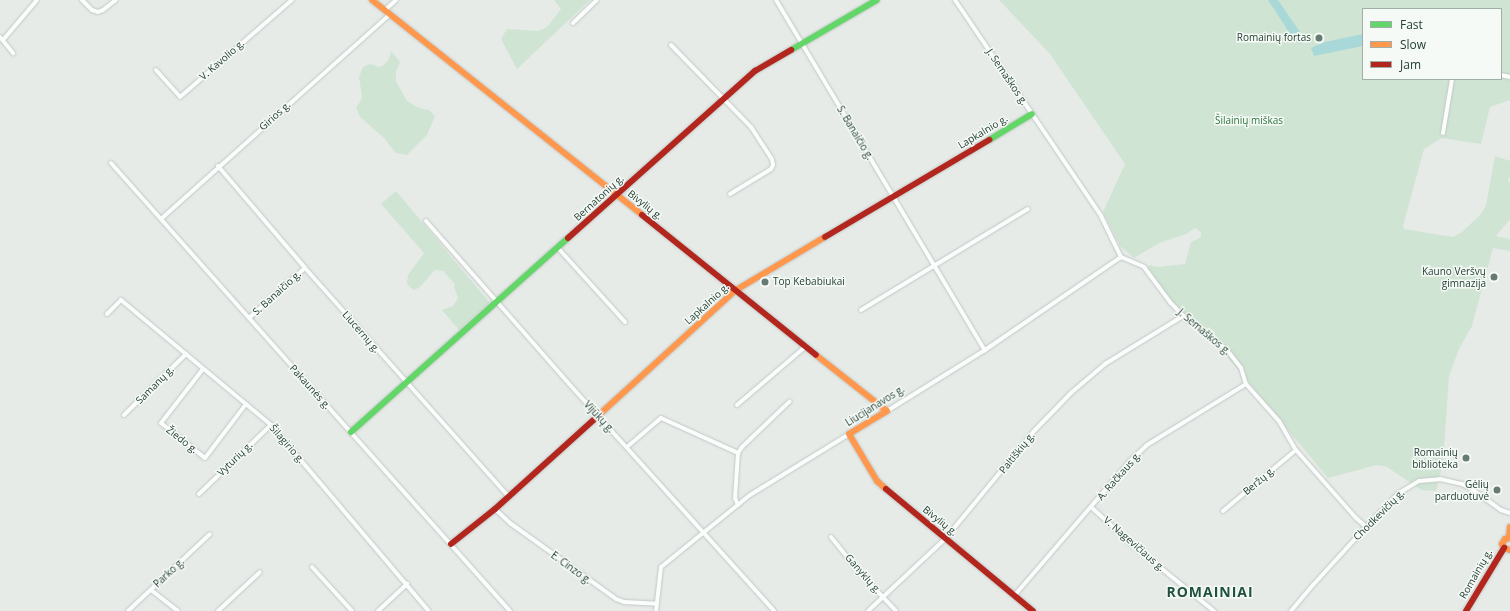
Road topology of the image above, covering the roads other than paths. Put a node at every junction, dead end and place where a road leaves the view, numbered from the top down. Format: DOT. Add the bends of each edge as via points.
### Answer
graph roads {
  1 [pos="37,0"];
  2 [pos="82,0"];
  3 [pos="116,0"];
  4 [pos="292,0"];
  5 [pos="372,0"];
  6 [pos="396,0"];
  7 [pos="597,0"];
  8 [pos="776,0"];
  9 [pos="877,0"];
  10 [pos="955,0"];
  11 [pos="387,12"];
  12 [pos="573,23"];
  13 [pos="1,38"];
  14 [pos="802,44"];
  15 [pos="671,45"];
  16 [pos="13,53"];
  17 [pos="156,70"];
  18 [pos="1452,80"];
  19 [pos="724,99"];
  20 [pos="1032,114"];
  21 [pos="1443,133"];
  22 [pos="111,163"];
  23 [pos="218,166"];
  24 [pos="730,194"];
  25 [pos="616,196"];
  26 [pos="893,197"];
  27 [pos="1028,209"];
  28 [pos="161,219"];
  29 [pos="426,221"];
  30 [pos="558,248"];
  31 [pos="1121,257"];
  32 [pos="934,266"];
  33 [pos="305,268"];
  34 [pos="736,290"];
  35 [pos="497,302"];
  36 [pos="861,310"];
  37 [pos="107,314"];
  38 [pos="1183,316"];
  39 [pos="249,318"];
  40 [pos="625,322"];
  41 [pos="806,346"];
  42 [pos="985,350"];
  43 [pos="186,354"];
  44 [pos="204,369"];
  45 [pos="406,383"];
  46 [pos="1246,384"];
  47 [pos="790,401"];
  48 [pos="246,404"];
  49 [pos="737,405"];
  50 [pos="887,410"];
  51 [pos="124,415"];
  52 [pos="598,415"];
  53 [pos="271,425"];
  54 [pos="351,432"];
  55 [pos="849,434"];
  56 [pos="627,447"];
  57 [pos="1296,450"];
  58 [pos="738,453"];
  59 [pos="199,494"];
  60 [pos="508,496"];
  61 [pos="738,505"];
  62 [pos="1091,507"];
  63 [pos="495,509"];
  64 [pos="1223,511"];
  65 [pos="1510,513"];
  66 [pos="1366,527"];
  67 [pos="1510,527"];
  68 [pos="704,532"];
  69 [pos="210,534"];
  70 [pos="831,537"];
  71 [pos="1510,538"];
  72 [pos="945,539"];
  73 [pos="451,544"];
  74 [pos="1507,549"];
  75 [pos="312,567"];
  76 [pos="260,572"];
  77 [pos="407,584"];
  78 [pos="152,590"];
  79 [pos="1014,596"];
  80 [pos="883,597"];
  81 [pos="657,604"];
  82 [pos="128,611"];
  83 [pos="178,611"];
  84 [pos="218,611"];
  85 [pos="352,611"];
  86 [pos="378,611"];
  87 [pos="429,611"];
  88 [pos="510,611"];
  89 [pos="656,611"];
  90 [pos="774,611"];
  91 [pos="868,611"];
  92 [pos="896,611"];
  93 [pos="1033,611"];
  94 [pos="1214,611"];
  95 [pos="1291,611"];
  96 [pos="1466,611"];
  1 -- 13 [label="street"];
  2 -- 3 [label="street" via="98,12"];
  4 -- 17 [label="street, V. Kavolio g." via="180,97"];
  5 -- 11 [label="street, Bivylių g."];
  6 -- 11 [label="street, Girios g."];
  7 -- 12 [label="street"];
  8 -- 14 [label="street, S. Banaičio g."];
  9 -- 14 [label="street, Bernatonių g."];
  10 -- 20 [label="street, J. Semaškos g."];
  11 -- 23 [label="street, Girios g."];
  11 -- 25 [label="street, Bivylių g."];
  13 -- 16 [label="street"];
  14 -- 19 [label="street, Bernatonių g." via="755,71"];
  14 -- 26 [label="street, S. Banaičio g."];
  15 -- 19 [label="street"];
  18 -- 21 [label="street"];
  19 -- 24 [label="street" via="757,136 774,165 771,170"];
  19 -- 25 [label="street, Bernatonių g."];
  20 -- 26 [label="street, Lapkalnio g."];
  20 -- 31 [label="street, J. Semaškos g." via="1102,216"];
  22 -- 28 [label="street, Pakaunės g."];
  23 -- 28 [label="street, Girios g."];
  23 -- 33 [label="street, Liucernų g."];
  25 -- 30 [label="street, Bernatonių g."];
  25 -- 34 [label="street, Bivylių g."];
  26 -- 32 [label="street, S. Banaičio g."];
  26 -- 34 [label="street, Lapkalnio g."];
  27 -- 32 [label="street"];
  28 -- 39 [label="street, Pakaunės g."];
  29 -- 35 [label="street, Vijūkų g."];
  30 -- 35 [label="street, Bernatonių g."];
  30 -- 40 [label="street"];
  31 -- 38 [label="street, J. Semaškos g." via="1144,267"];
  31 -- 42 [label="street, Liucijanavos g."];
  32 -- 36 [label="street"];
  32 -- 42 [label="street, S. Banaičio g."];
  33 -- 39 [label="street, S. Banaičio g."];
  33 -- 45 [label="street, Liucernų g."];
  34 -- 41 [label="street, Bivylių g."];
  34 -- 52 [label="street, Lapkalnio g."];
  35 -- 45 [label="street, Bernatonių g."];
  35 -- 52 [label="street, Vijūkų g."];
  37 -- 43 [label="street, Šilagirio g." via="121,300"];
  38 -- 46 [label="street, J. Semaškos g." via="1227,350 1241,368"];
  38 -- 72 [label="street, Paltiškių g." via="1105,364 1072,392 1035,430"];
  39 -- 54 [label="street, Pakaunės g."];
  41 -- 49 [label="street"];
  41 -- 50 [label="street, Bivylių g."];
  42 -- 50 [label="street, Liucijanavos g."];
  43 -- 44 [label="street, Šilagirio g."];
  43 -- 51 [label="street, Samanų g."];
  44 -- 48 [label="street, Šilagirio g."];
  44 -- 48 [label="street, Žiedo g." via="161,424 204,458"];
  45 -- 54 [label="street, Bernatonių g."];
  45 -- 60 [label="street, Liucernų g."];
  46 -- 57 [label="street, J. Semaškos g." via="1280,421"];
  46 -- 62 [label="street, A. Račkaus g." via="1147,445"];
  47 -- 58 [label="street"];
  48 -- 53 [label="street, Šilagirio g."];
  50 -- 55 [label="street, Liucijanavos g."];
  52 -- 56 [label="street, Vijūkų g."];
  52 -- 60 [label="street, Lapkalnio g."];
  53 -- 59 [label="street, Vyturių g."];
  53 -- 77 [label="street, Šilagirio g."];
  54 -- 73 [label="street, Pakaunės g."];
  55 -- 61 [label="street, Liucijanavos g." via="768,483"];
  55 -- 72 [label="street, Bivylių g." via="877,481"];
  56 -- 58 [label="street" via="661,418"];
  56 -- 68 [label="street, Vijūkų g."];
  57 -- 64 [label="street, Beržų g."];
  57 -- 66 [label="street, J. Semaškos g." via="1354,517"];
  58 -- 61 [label="street" via="734,498"];
  60 -- 63 [label="street, Lapkalnio g."];
  61 -- 68 [label="street, Liucijanavos g."];
  62 -- 79 [label="street, A. Račkaus g."];
  62 -- 94 [label="street, V. Nagevičiaus g." via="1135,547"];
  63 -- 73 [label="street, Lapkalnio g."];
  63 -- 81 [label="street, E. Cinzo g." via="510,523 616,599 624,602"];
  65 -- 66 [label="street, Chodkevičių g." via="1501,510 1462,484 1440,479 1419,481 1399,493"];
  66 -- 95 [label="street, Chodkevičių g."];
  67 -- 71 [label="street"];
  68 -- 81 [label="street, Liucijanavos g." via="661,567"];
  68 -- 90 [label="street, Vijūkų g."];
  69 -- 78 [label="street, Parko g."];
  70 -- 80 [label="street, Ganyklų g."];
  71 -- 74 [label="street, Romainių g." via="1502,542"];
  72 -- 79 [label="street, Bivylių g."];
  72 -- 80 [label="street, Paltiškių g."];
  73 -- 88 [label="street, Pakaunės g."];
  74 -- 96 [label="street, Romainių g." via="1498,556"];
  75 -- 85 [label="street"];
  76 -- 84 [label="street"];
  77 -- 86 [label="street"];
  77 -- 87 [label="street, Šilagirio g."];
  78 -- 82 [label="street, Parko g."];
  78 -- 83 [label="street"];
  79 -- 93 [label="street, Bivylių g."];
  80 -- 91 [label="street, Paltiškių g."];
  80 -- 92 [label="street, Ganyklų g."];
  81 -- 89 [label="street, Liucijanavos g."];
}
